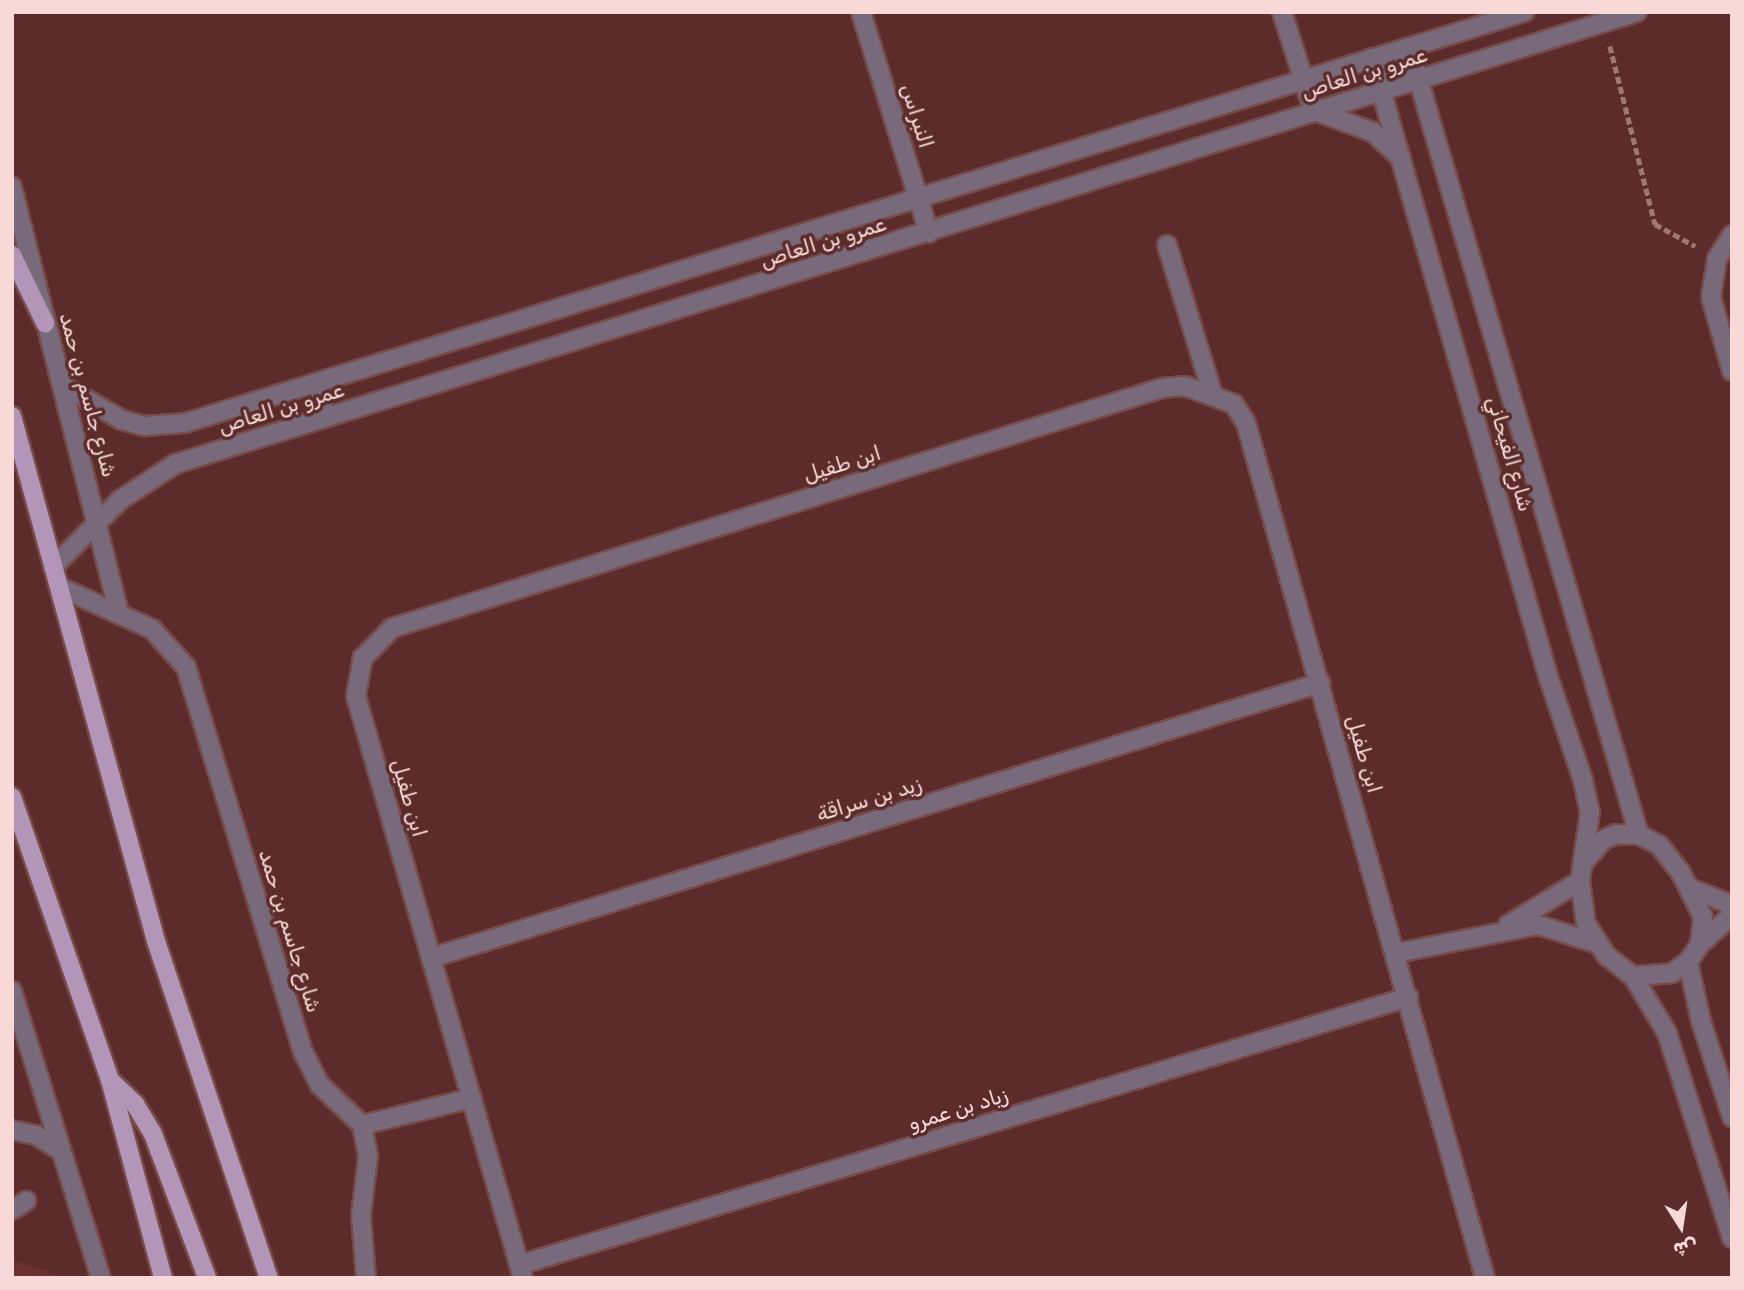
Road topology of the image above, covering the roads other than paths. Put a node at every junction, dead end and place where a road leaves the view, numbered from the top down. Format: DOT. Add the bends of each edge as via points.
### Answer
graph roads {
  1 [pos="861,12"];
  2 [pos="1282,12"];
  3 [pos="1524,12"];
  4 [pos="1637,12"];
  5 [pos="1409,47"];
  6 [pos="1373,58"];
  7 [pos="1303,79"];
  8 [pos="1420,80"];
  9 [pos="1383,91"];
  10 [pos="1314,112"];
  11 [pos="1404,161"];
  12 [pos="12,187"];
  13 [pos="918,199"];
  14 [pos="929,233"];
  15 [pos="1732,235"];
  16 [pos="1167,245"];
  17 [pos="12,255"];
  18 [pos="45,323"];
  19 [pos="1732,371"];
  20 [pos="316,383"];
  21 [pos="65,387"];
  22 [pos="1212,392"];
  23 [pos="12,416"];
  24 [pos="326,418"];
  25 [pos="99,526"];
  26 [pos="53,567"];
  27 [pos="59,587"];
  28 [pos="119,614"];
  29 [pos="1321,683"];
  30 [pos="12,797"];
  31 [pos="1639,835"];
  32 [pos="1583,863"];
  33 [pos="1580,881"];
  34 [pos="1691,889"];
  35 [pos="1732,905"];
  36 [pos="1732,915"];
  37 [pos="1502,928"];
  38 [pos="1596,943"];
  39 [pos="1700,944"];
  40 [pos="1397,953"];
  41 [pos="431,958"];
  42 [pos="1688,962"];
  43 [pos="1633,976"];
  44 [pos="12,991"];
  45 [pos="1409,997"];
  46 [pos="23,1028"];
  47 [pos="12,1050"];
  48 [pos="110,1080"];
  49 [pos="472,1098"];
  50 [pos="1732,1117"];
  51 [pos="362,1125"];
  52 [pos="12,1130"];
  53 [pos="60,1150"];
  54 [pos="1732,1238"];
  55 [pos="521,1271"];
  56 [pos="101,1278"];
  57 [pos="163,1278"];
  58 [pos="207,1278"];
  59 [pos="269,1278"];
  60 [pos="366,1278"];
  61 [pos="1485,1278"];
  1 -- 13 [label="street, النبراس"];
  2 -- 7 [label="street"];
  3 -- 5 [label="street, عمرو بن العاص"];
  4 -- 8 [label="street, عمرو بن العاص"];
  5 -- 6 [label="street, عمرو بن العاص"];
  5 -- 8 [label="street, شارع الفيحاني"];
  6 -- 7 [label="street, عمرو بن العاص"];
  6 -- 9 [label="street, شارع الفيحاني"];
  7 -- 10 [label="street"];
  7 -- 13 [label="street, عمرو بن العاص"];
  8 -- 9 [label="street, عمرو بن العاص"];
  8 -- 31 [label="street, شارع الفيحاني"];
  9 -- 10 [label="street, عمرو بن العاص"];
  9 -- 11 [label="street, شارع الفيحاني"];
  10 -- 11 [label="street" via="1354,121"];
  10 -- 14 [label="street, عمرو بن العاص"];
  11 -- 32 [label="street, شارع الفيحاني" via="1548,676 1583,780 1590,812"];
  12 -- 18 [label="street, شارع جاسم بن حمد"];
  13 -- 14 [label="street, النبراس"];
  13 -- 20 [label="street, عمرو بن العاص"];
  14 -- 24 [label="street, عمرو بن العاص"];
  15 -- 19 [label="street" via="1717,259 1711,297"];
  16 -- 22 [label="street"];
  17 -- 18 [label="main road"];
  18 -- 21 [label="street, شارع جاسم بن حمد"];
  20 -- 21 [label="street, عمرو بن العاص" via="185,423 155,426 101,412"];
  20 -- 24 [label="street"];
  21 -- 25 [label="street, شارع جاسم بن حمد"];
  22 -- 29 [label="street, ابن طفيل" via="1234,404 1246,423"];
  22 -- 41 [label="street, ابن طفيل" via="1162,388 392,628 363,658 356,696"];
  23 -- 26 [label="main road"];
  24 -- 25 [label="street, عمرو بن العاص" via="159,471 120,500"];
  25 -- 26 [label="street, عمرو بن العاص"];
  25 -- 28 [label="street, شارع جاسم بن حمد"];
  26 -- 27 [label="main road"];
  27 -- 28 [label="street, شارع جاسم بن حمد"];
  27 -- 59 [label="main road" via="156,941"];
  28 -- 51 [label="street, شارع جاسم بن حمد" via="152,629 186,667 303,1052 320,1084"];
  29 -- 40 [label="street, ابن طفيل"];
  29 -- 41 [label="street, زيد بن سراقة"];
  30 -- 48 [label="main road"];
  31 -- 32 [label="street" via="1603,840"];
  31 -- 34 [label="street" via="1659,845"];
  32 -- 33 [label="street"];
  33 -- 37 [label="street"];
  33 -- 38 [label="street" via="1586,924"];
  34 -- 35 [label="street"];
  34 -- 39 [label="street" via="1703,917"];
  36 -- 39 [label="street"];
  37 -- 38 [label="street" via="1538,925"];
  37 -- 40 [label="street"];
  38 -- 43 [label="street"];
  39 -- 42 [label="street"];
  40 -- 45 [label="street, ابن طفيل"];
  41 -- 49 [label="street, ابن طفيل"];
  42 -- 43 [label="street" via="1672,974"];
  42 -- 50 [label="street"];
  43 -- 54 [label="street" via="1667,1032"];
  44 -- 46 [label="street"];
  45 -- 55 [label="street, زياد بن عمرو"];
  45 -- 61 [label="street, ابن طفيل"];
  46 -- 47 [label="street"];
  46 -- 53 [label="street"];
  48 -- 57 [label="main road"];
  48 -- 58 [label="main road" via="135,1104 153,1134"];
  49 -- 51 [label="street"];
  49 -- 55 [label="street, ابن طفيل"];
  51 -- 60 [label="street" via="368,1157 361,1215"];
  52 -- 53 [label="street" via="36,1135"];
  53 -- 56 [label="street"];
}
